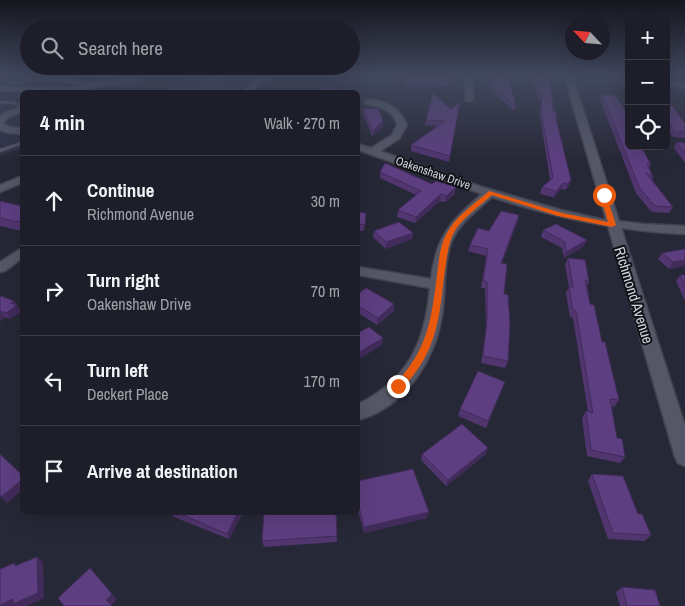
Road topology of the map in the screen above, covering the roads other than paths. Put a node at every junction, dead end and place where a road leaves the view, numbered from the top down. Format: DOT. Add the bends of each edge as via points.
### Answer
graph roads {
  1 [pos="10,103"];
  2 [pos="374,103"];
  3 [pos="576,103"];
  4 [pos="20,107"];
  5 [pos="0,108"];
  6 [pos="20,109"];
  7 [pos="0,124"];
  8 [pos="20,131"];
  9 [pos="20,144"];
  10 [pos="360,148"];
  11 [pos="0,151"];
  12 [pos="372,152"];
  13 [pos="20,180"];
  14 [pos="0,189"];
  15 [pos="491,192"];
  16 [pos="612,225"];
  17 [pos="685,230"];
  18 [pos="20,253"];
  19 [pos="0,268"];
  20 [pos="360,271"];
  21 [pos="438,285"];
  22 [pos="360,411"];
  23 [pos="685,457"];
  1 -- 4 [label="lane"];
  1 -- 5 [label="lane"];
  2 -- 12 [label="street" via="388,106 399,116 402,125 396,137"];
  3 -- 16 [label="street, Richmond Avenue"];
  6 -- 7 [label="street" via="5,116"];
  7 -- 8 [label="street" via="8,130"];
  9 -- 11 [label="lane"];
  10 -- 12 [label="street, Oakenshaw Drive"];
  12 -- 15 [label="street, Oakenshaw Drive"];
  13 -- 14 [label="street"];
  15 -- 16 [label="street, Oakenshaw Drive" via="560,215"];
  15 -- 21 [label="street" via="458,222 448,236"];
  16 -- 17 [label="street, Oakenshaw Drive"];
  16 -- 23 [label="street, Richmond Avenue"];
  18 -- 19 [label="street"];
  20 -- 21 [label="street"];
  21 -- 22 [label="street" via="430,340 419,362 391,392"];
}
